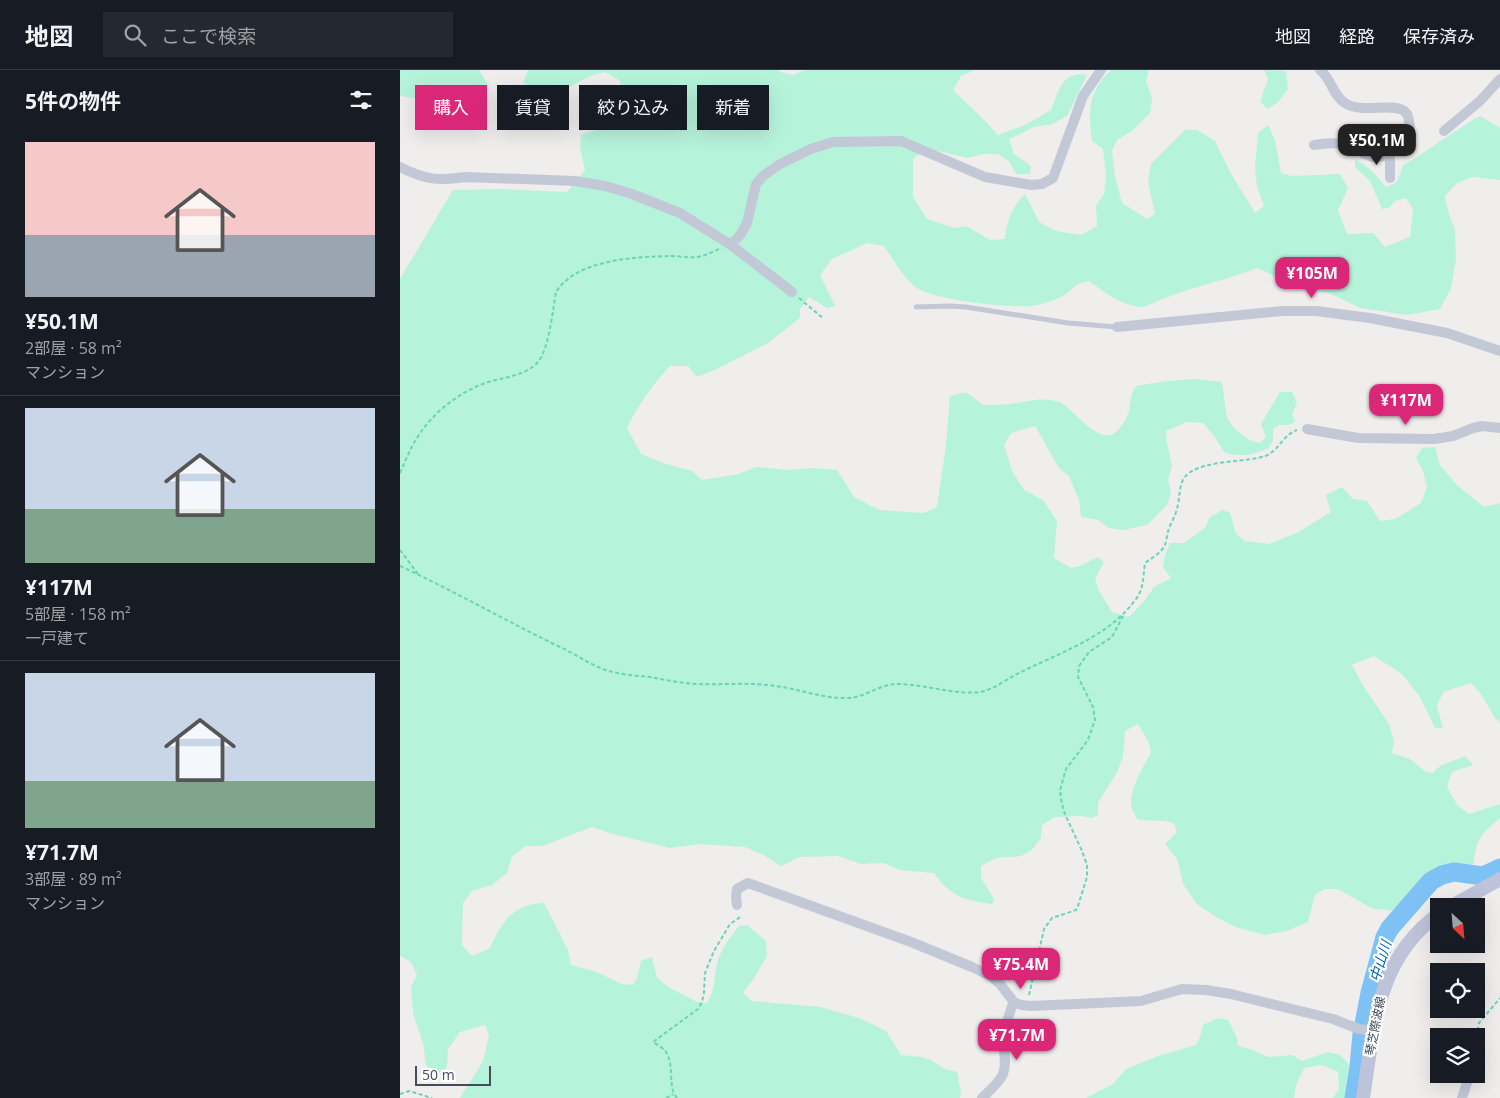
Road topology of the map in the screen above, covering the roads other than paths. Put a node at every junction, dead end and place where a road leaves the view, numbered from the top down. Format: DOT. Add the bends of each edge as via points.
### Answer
graph roads {
  1 [pos="1101,70"];
  2 [pos="1320,70"];
  3 [pos="1500,79"];
  4 [pos="1444,131"];
  5 [pos="1314,145"];
  6 [pos="1390,155"];
  7 [pos="400,167"];
  8 [pos="1390,178"];
  9 [pos="731,246"];
  10 [pos="792,292"];
  11 [pos="916,306"];
  12 [pos="1117,326"];
  13 [pos="1500,351"];
  14 [pos="1500,428"];
  15 [pos="1307,429"];
  16 [pos="1499,882"];
  17 [pos="1468,898"];
  18 [pos="738,905"];
  19 [pos="1430,922"];
  20 [pos="1014,1002"];
  21 [pos="1366,1030"];
  22 [pos="1467,1083"];
  23 [pos="982,1098"];
  24 [pos="1363,1098"];
  25 [pos="1462,1098"];
  1 -- 9 [label="street" via="1083,96 1052,178 1042,184 985,177 901,141 833,142 780,164 763,176 756,184 747,223"];
  2 -- 6 [label="street" via="1346,104 1404,110 1408,115 1410,134"];
  3 -- 4 [label="street" via="1480,101"];
  5 -- 6 [label="street" via="1344,144 1366,156"];
  6 -- 8 [label="street"];
  7 -- 9 [label="street" via="424,178 440,180 465,177 565,180 605,186 680,213"];
  9 -- 10 [label="street"];
  11 -- 12 [label="lane" via="966,307 1068,323"];
  12 -- 13 [label="street" via="1265,312 1316,311 1439,331"];
  14 -- 15 [label="street" via="1482,426 1434,439 1358,438"];
  16 -- 17 [label="main road"];
  18 -- 20 [label="street" via="737,889 748,883 972,967 1000,984"];
  19 -- 21 [label="main road, 琴芝際波線" via="1396,960"];
  20 -- 21 [label="street" via="1027,1006 1141,1001 1182,989 1206,990 1333,1019"];
  20 -- 23 [label="street" via="1002,1042 1005,1050 1003,1076"];
  21 -- 24 [label="main road, 琴芝際波線"];
  22 -- 25 [label="street"];
}
